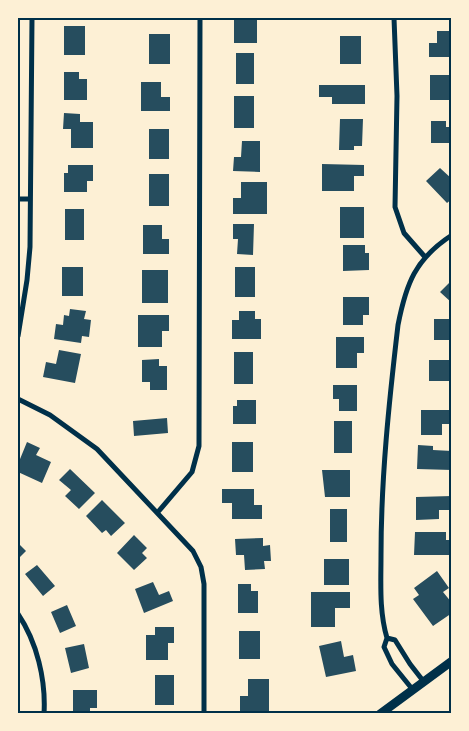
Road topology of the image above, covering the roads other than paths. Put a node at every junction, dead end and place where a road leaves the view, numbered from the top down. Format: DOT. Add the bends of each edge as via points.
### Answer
graph roads {
  1 [pos="32,18"];
  2 [pos="200,18"];
  3 [pos="394,18"];
  4 [pos="18,199"];
  5 [pos="30,199"];
  6 [pos="452,235"];
  7 [pos="425,257"];
  8 [pos="18,336"];
  9 [pos="18,399"];
  10 [pos="158,512"];
  11 [pos="18,614"];
  12 [pos="388,638"];
  13 [pos="452,661"];
  14 [pos="424,682"];
  15 [pos="413,690"];
  16 [pos="44,714"];
  17 [pos="204,714"];
  18 [pos="380,714"];
  1 -- 5 [label="street"];
  2 -- 10 [label="street" via="199,446 192,472"];
  3 -- 7 [label="street" via="396,207 404,233"];
  4 -- 5 [label="street"];
  5 -- 8 [label="street" via="28,280"];
  6 -- 7 [label="street"];
  7 -- 12 [label="street" via="415,270 403,301 383,459 381,601"];
  9 -- 10 [label="street" via="50,415 77,434 115,467"];
  10 -- 17 [label="street" via="193,551 203,575"];
  11 -- 16 [label="street" via="34,646 40,669"];
  12 -- 14 [label="street" via="395,640"];
  12 -- 15 [label="street" via="384,647 392,664"];
  13 -- 14 [label="main road"];
  14 -- 15 [label="main road"];
  15 -- 18 [label="main road"];
}
